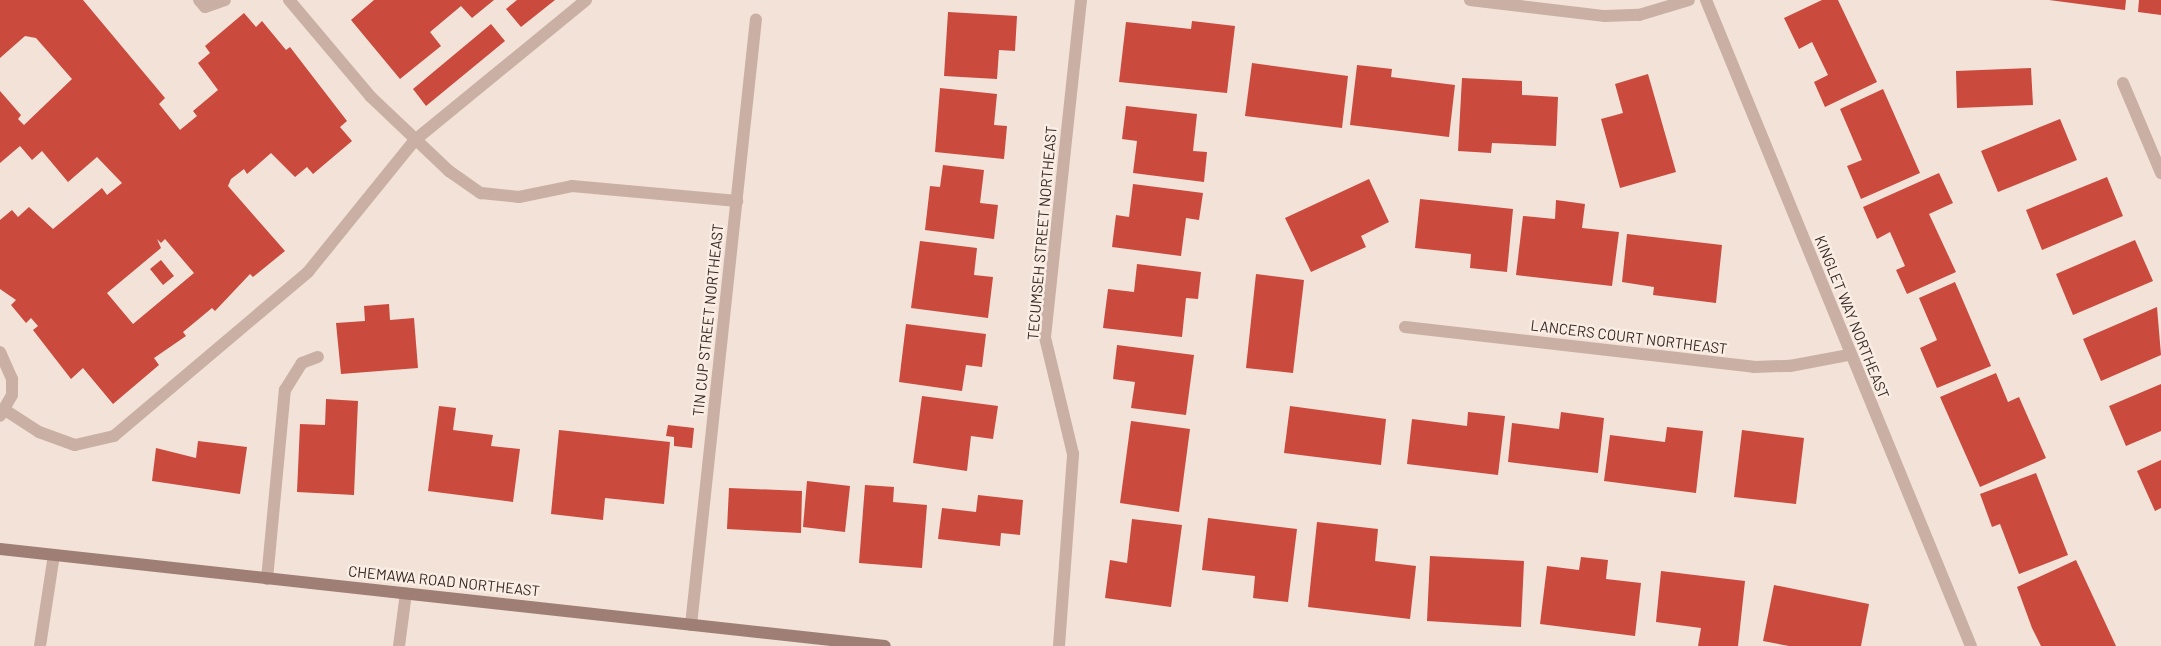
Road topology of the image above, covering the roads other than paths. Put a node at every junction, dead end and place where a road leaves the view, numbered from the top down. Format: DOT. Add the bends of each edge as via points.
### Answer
graph roads {
  1 [pos="199,0"];
  2 [pos="225,0"];
  3 [pos="289,0"];
  4 [pos="586,0"];
  5 [pos="1081,0"];
  6 [pos="1470,0"];
  7 [pos="1689,0"];
  8 [pos="1706,0"];
  9 [pos="756,19"];
  10 [pos="2123,84"];
  11 [pos="416,140"];
  12 [pos="2161,174"];
  13 [pos="737,202"];
  14 [pos="1404,327"];
  15 [pos="0,352"];
  16 [pos="1849,355"];
  17 [pos="318,357"];
  18 [pos="2,413"];
  19 [pos="0,549"];
  20 [pos="54,555"];
  21 [pos="267,579"];
  22 [pos="406,594"];
  23 [pos="691,625"];
  24 [pos="40,646"];
  25 [pos="399,646"];
  26 [pos="885,646"];
  27 [pos="1059,646"];
  28 [pos="1971,646"];
  1 -- 2 [label="street" via="205,7"];
  3 -- 11 [label="street" via="371,97"];
  4 -- 11 [label="street"];
  5 -- 27 [label="street, TECUMSEH STREET NORTHEAST" via="1046,337 1073,454"];
  6 -- 7 [label="street" via="1605,16 1639,15"];
  8 -- 16 [label="street, KINGLET WAY NORTHEAST"];
  9 -- 13 [label="street, TIN CUP STREET NORTHEAST"];
  10 -- 12 [label="street"];
  11 -- 13 [label="street" via="481,193 500,198 572,186"];
  11 -- 18 [label="street" via="308,272 114,436 75,445 39,432"];
  13 -- 23 [label="street, TIN CUP STREET NORTHEAST"];
  14 -- 16 [label="street, LANCERS COURT NORTHEAST" via="1754,367 1790,366"];
  15 -- 18 [label="street" via="12,379"];
  16 -- 28 [label="street, KINGLET WAY NORTHEAST"];
  17 -- 21 [label="street" via="302,363 284,390"];
  19 -- 20 [label="main road, CHEMAWA ROAD NORTHEAST"];
  20 -- 21 [label="main road, CHEMAWA ROAD NORTHEAST"];
  20 -- 24 [label="street"];
  21 -- 22 [label="main road, CHEMAWA ROAD NORTHEAST"];
  22 -- 23 [label="main road, CHEMAWA ROAD NORTHEAST"];
  22 -- 25 [label="street"];
  23 -- 26 [label="main road, CHEMAWA ROAD NORTHEAST"];
}
